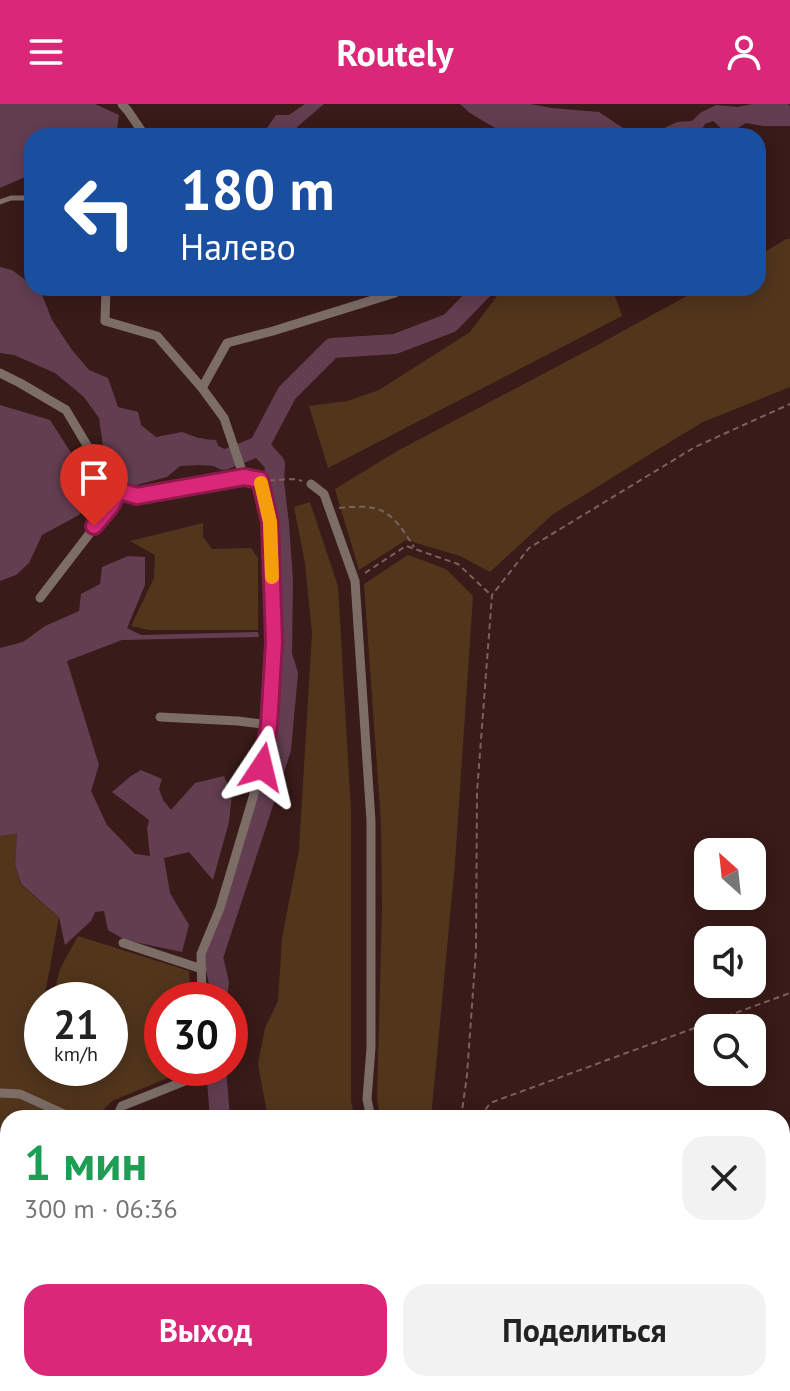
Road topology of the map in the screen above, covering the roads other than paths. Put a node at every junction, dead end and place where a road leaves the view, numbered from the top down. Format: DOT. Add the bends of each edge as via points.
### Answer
graph roads {
  1 [pos="122,104"];
  2 [pos="140,128"];
  3 [pos="24,198"];
  4 [pos="0,202"];
  5 [pos="106,296"];
  6 [pos="385,296"];
  7 [pos="0,373"];
  8 [pos="202,388"];
  9 [pos="244,477"];
  10 [pos="311,484"];
  11 [pos="119,491"];
  12 [pos="40,598"];
  13 [pos="160,717"];
  14 [pos="269,725"];
  15 [pos="123,943"];
  16 [pos="202,969"];
  17 [pos="202,982"];
  18 [pos="172,1086"];
  19 [pos="0,1093"];
  20 [pos="55,1110"];
  21 [pos="120,1110"];
  22 [pos="369,1110"];
  1 -- 2 [label="street"];
  3 -- 4 [label="lane"];
  5 -- 8 [label="street" via="105,321 157,336"];
  6 -- 8 [label="street" via="227,343"];
  7 -- 11 [label="street" via="66,410"];
  8 -- 9 [label="street" via="224,418"];
  9 -- 11 [label="street" via="137,496"];
  9 -- 14 [label="street" via="260,480 270,522 274,642"];
  10 -- 22 [label="street" via="324,494 355,581 371,821"];
  11 -- 12 [label="street"];
  13 -- 14 [label="street"];
  14 -- 16 [label="street" via="250,809 201,954"];
  15 -- 16 [label="street"];
  16 -- 17 [label="street"];
  18 -- 21 [label="street"];
  19 -- 20 [label="street" via="20,1094"];
}
